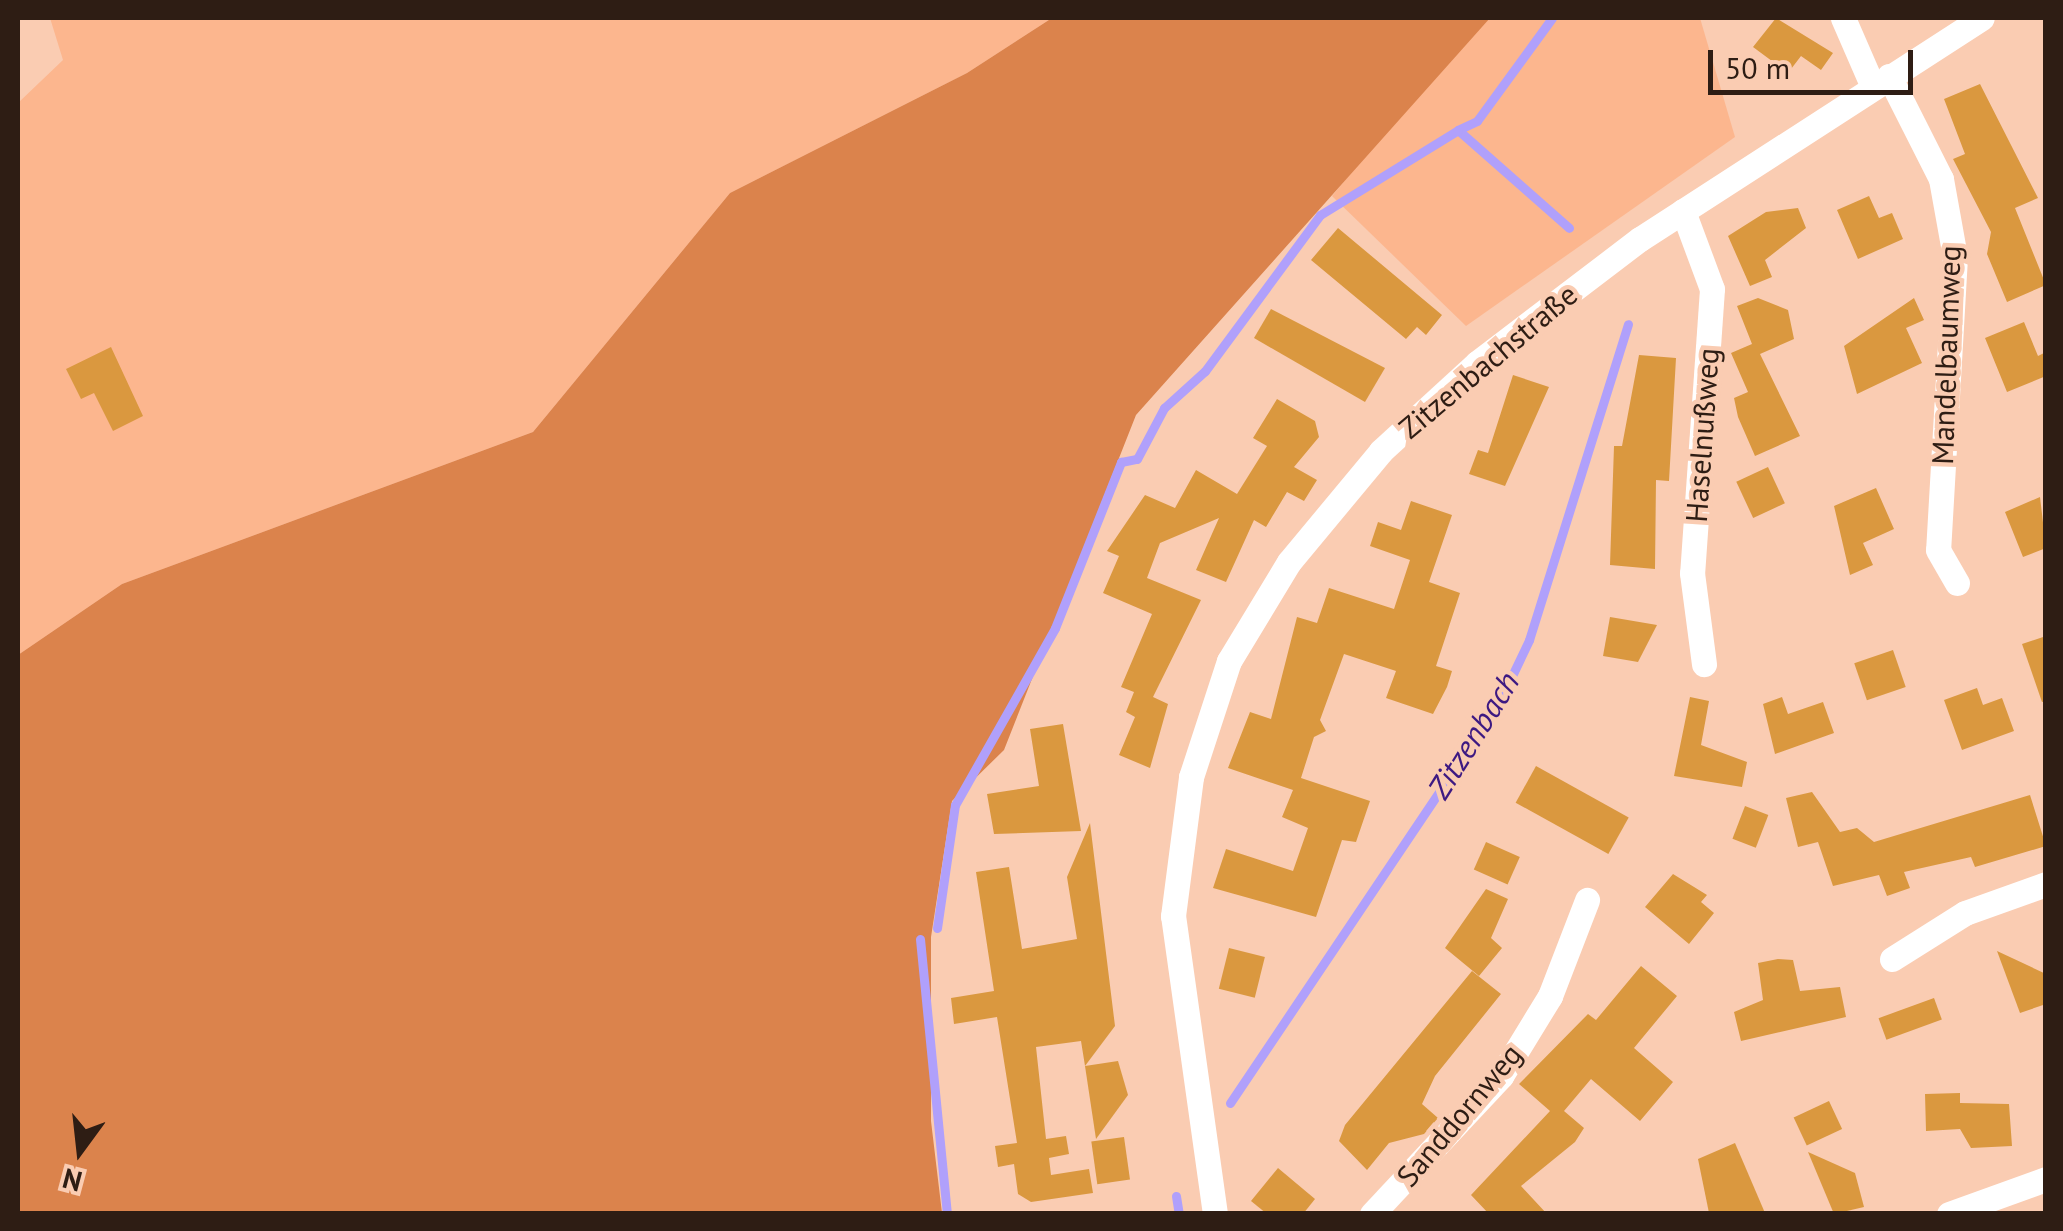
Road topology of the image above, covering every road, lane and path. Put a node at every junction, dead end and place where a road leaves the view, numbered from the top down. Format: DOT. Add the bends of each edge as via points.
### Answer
graph roads {
  1 [pos="1843,18"];
  2 [pos="1982,18"];
  3 [pos="1881,81"];
  4 [pos="1683,211"];
  5 [pos="1957,582"];
  6 [pos="1704,664"];
  7 [pos="2046,884"];
  8 [pos="1587,900"];
  9 [pos="1892,959"];
  10 [pos="2046,1178"];
  11 [pos="1216,1214"];
  12 [pos="1372,1214"];
  13 [pos="1949,1214"];
  1 -- 3 [label="street, Mandelbaumweg"];
  2 -- 3 [label="street, Zitzenbachstraße"];
  3 -- 4 [label="street, Zitzenbachstraße"];
  3 -- 5 [label="street, Mandelbaumweg" via="1940,179 1955,257 1938,550"];
  4 -- 6 [label="street, Haselnußweg" via="1712,289 1692,573"];
  4 -- 11 [label="street, Zitzenbachstraße" via="1477,363 1381,451 1289,562 1230,661 1191,777 1173,916"];
  7 -- 9 [label="street" via="1964,913"];
  8 -- 12 [label="street, Sanddornweg" via="1550,996 1500,1076"];
  10 -- 13 [label="street"];
}
